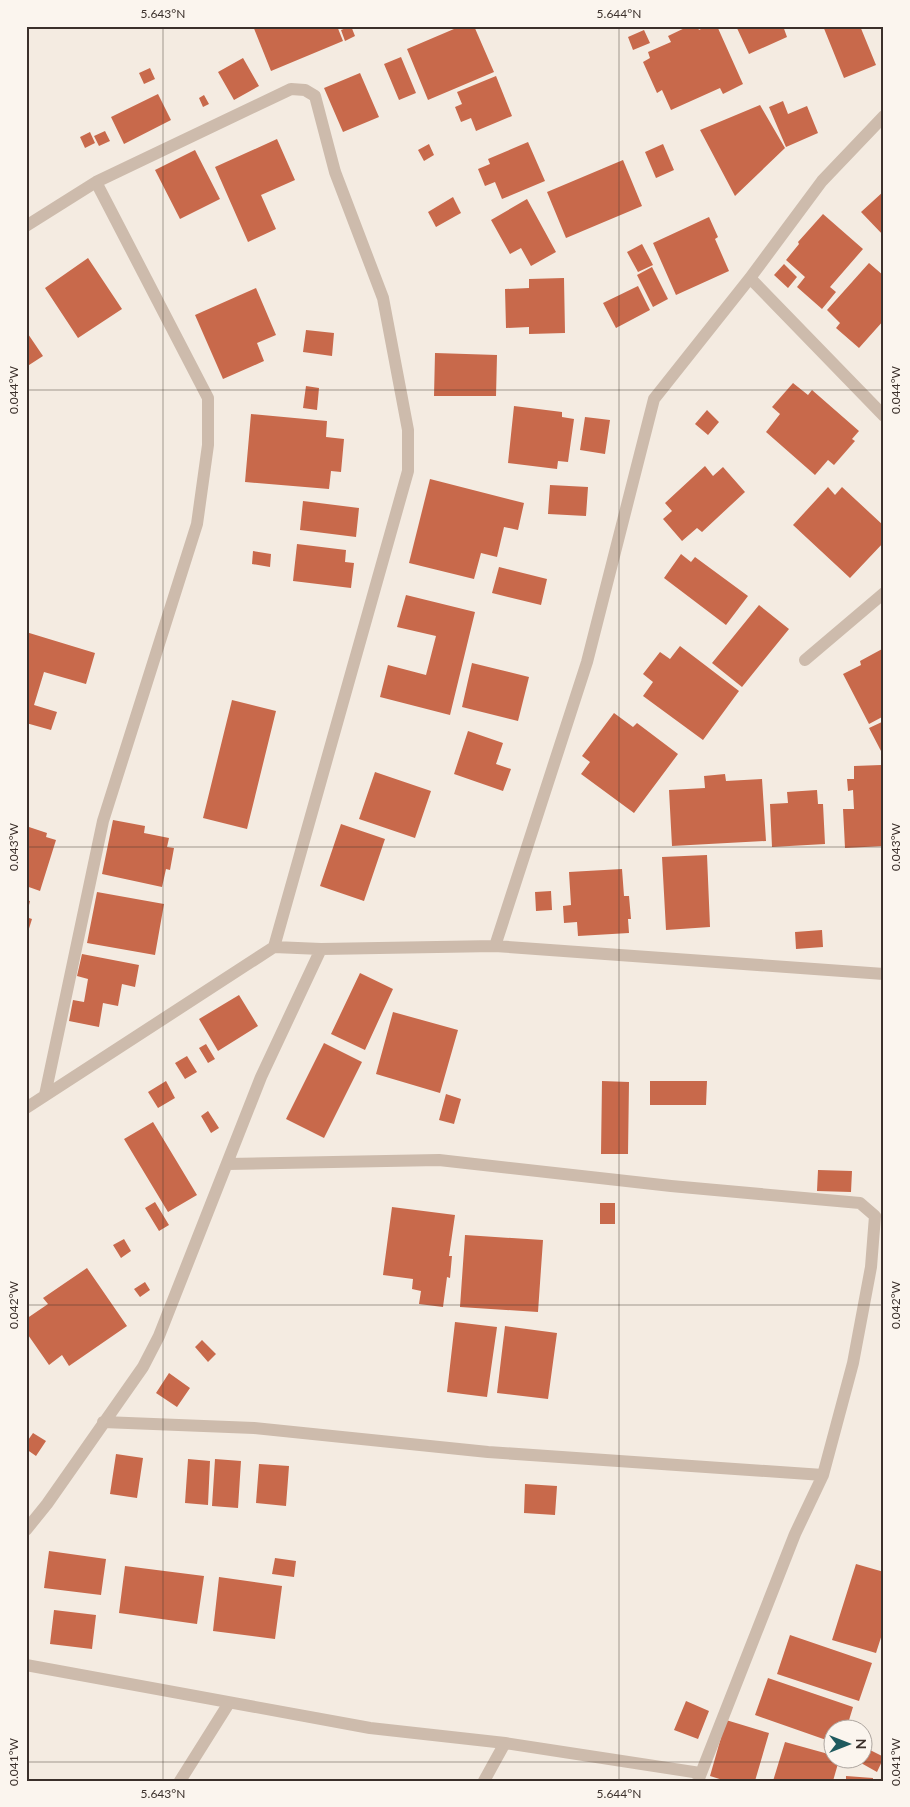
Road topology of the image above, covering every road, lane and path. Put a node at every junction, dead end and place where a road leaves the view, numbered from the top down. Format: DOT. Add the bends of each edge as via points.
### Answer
graph roads {
  1 [pos="884,116"];
  2 [pos="96,182"];
  3 [pos="26,226"];
  4 [pos="750,278"];
  5 [pos="884,416"];
  6 [pos="884,593"];
  7 [pos="805,660"];
  8 [pos="495,946"];
  9 [pos="274,947"];
  10 [pos="321,948"];
  11 [pos="884,974"];
  12 [pos="45,1095"];
  13 [pos="26,1108"];
  14 [pos="227,1164"];
  15 [pos="102,1422"];
  16 [pos="824,1475"];
  17 [pos="26,1530"];
  18 [pos="26,1665"];
  19 [pos="228,1703"];
  20 [pos="505,1743"];
  21 [pos="699,1777"];
  22 [pos="180,1781"];
  23 [pos="484,1781"];
  1 -- 4 [label="street" via="822,181"];
  2 -- 3 [label="street"];
  2 -- 9 [label="street" via="291,90 305,90 315,96 335,172 383,298 408,430 408,471"];
  2 -- 12 [label="street" via="208,398 208,445 198,524 102,821"];
  4 -- 5 [label="street"];
  4 -- 8 [label="street" via="654,399 586,662"];
  6 -- 7 [label="street"];
  8 -- 10 [label="street"];
  8 -- 11 [label="street"];
  9 -- 10 [label="street"];
  9 -- 12 [label="street"];
  10 -- 14 [label="street" via="260,1077"];
  12 -- 13 [label="street"];
  14 -- 15 [label="street" via="159,1336 143,1367"];
  14 -- 16 [label="street" via="439,1160 860,1203 875,1216 872,1267 853,1363"];
  15 -- 16 [label="street" via="254,1428 488,1452"];
  15 -- 17 [label="street"];
  16 -- 21 [label="street" via="795,1534"];
  18 -- 19 [label="street"];
  19 -- 20 [label="street" via="370,1728"];
  19 -- 22 [label="street"];
  20 -- 21 [label="street"];
  20 -- 23 [label="street"];
}
